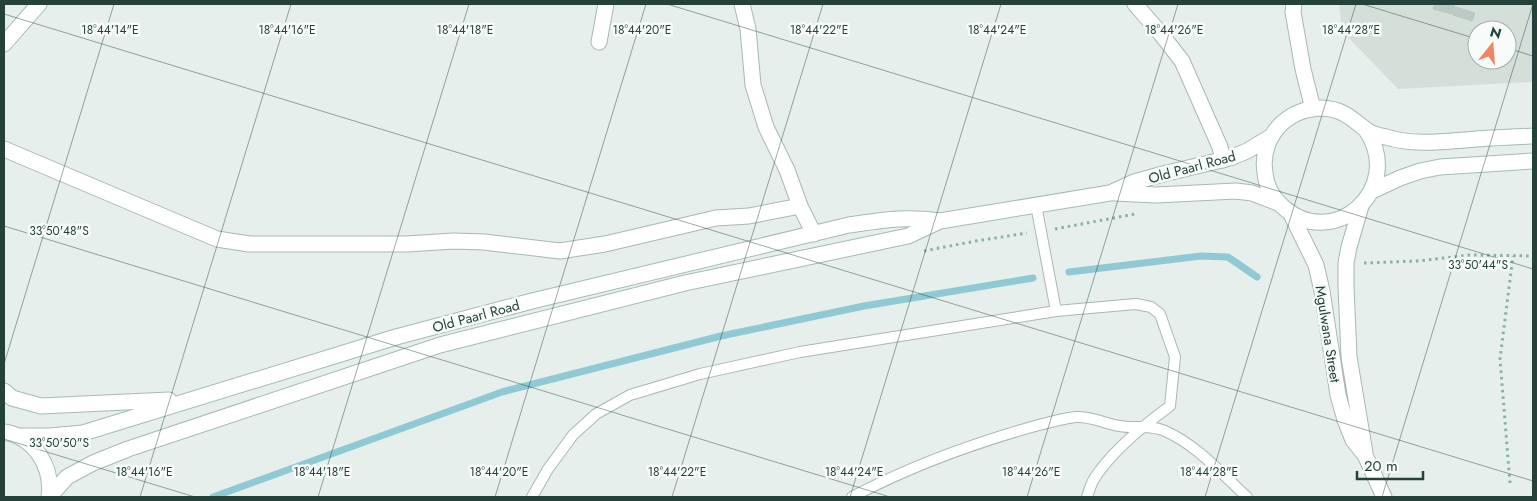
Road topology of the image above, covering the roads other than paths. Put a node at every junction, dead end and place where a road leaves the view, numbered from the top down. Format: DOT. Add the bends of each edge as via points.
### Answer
graph roads {
  1 [pos="39,4"];
  2 [pos="606,4"];
  3 [pos="742,4"];
  4 [pos="1135,4"];
  5 [pos="1294,4"];
  6 [pos="599,42"];
  7 [pos="4,44"];
  8 [pos="1313,108"];
  9 [pos="1366,130"];
  10 [pos="1272,136"];
  11 [pos="1533,136"];
  12 [pos="4,149"];
  13 [pos="1223,160"];
  14 [pos="1533,161"];
  15 [pos="1372,191"];
  16 [pos="1110,193"];
  17 [pos="1036,205"];
  18 [pos="800,206"];
  19 [pos="1361,206"];
  20 [pos="1284,208"];
  21 [pos="940,221"];
  22 [pos="814,234"];
  23 [pos="1056,311"];
  24 [pos="4,391"];
  25 [pos="192,399"];
  26 [pos="1142,426"];
  27 [pos="11,434"];
  28 [pos="1365,455"];
  29 [pos="49,496"];
  30 [pos="532,497"];
  31 [pos="852,497"];
  32 [pos="1087,497"];
  33 [pos="1248,497"];
  34 [pos="1384,497"];
  1 -- 7 [label="main road"];
  2 -- 6 [label="main road"];
  3 -- 18 [label="main road" via="748,29 753,85 766,127"];
  4 -- 13 [label="main road" via="1182,61"];
  5 -- 8 [label="main road" via="1303,69"];
  8 -- 9 [label="main road, Old Paarl Road" via="1346,114"];
  8 -- 10 [label="main road, Old Paarl Road" via="1289,118"];
  9 -- 11 [label="main road, Old Paarl Road" via="1401,141 1438,143"];
  9 -- 15 [label="main road, Old Paarl Road" via="1378,160"];
  10 -- 13 [label="main road, Old Paarl Road"];
  10 -- 20 [label="main road, Old Paarl Road" via="1264,170 1266,182"];
  12 -- 18 [label="main road" via="217,239 249,244 464,241 560,251 716,218 749,216"];
  13 -- 16 [label="main road, Old Paarl Road" via="1134,182"];
  14 -- 15 [label="main road, Old Paarl Road" via="1440,167 1400,178"];
  15 -- 19 [label="main road, Old Paarl Road"];
  16 -- 17 [label="main road, Old Paarl Road"];
  16 -- 20 [label="main road, Old Paarl Road" via="1156,195 1236,191 1252,193"];
  17 -- 21 [label="main road, Old Paarl Road"];
  17 -- 23 [label="lane"];
  18 -- 22 [label="main road"];
  19 -- 20 [label="main road, Old Paarl Road" via="1332,221 1310,221"];
  19 -- 28 [label="main road, Mgulwana Street" via="1346,263 1346,295 1349,357"];
  20 -- 28 [label="main road, Mgulwana Street" via="1316,265 1344,420 1353,440"];
  21 -- 22 [label="main road, Old Paarl Road" via="894,218"];
  21 -- 29 [label="main road, Old Paarl Road" via="908,236 685,283 440,345 128,449 67,477"];
  22 -- 25 [label="main road, Old Paarl Road" via="396,337"];
  23 -- 26 [label="lane" via="1136,304 1151,307 1160,314 1175,357 1170,406"];
  23 -- 30 [label="lane" via="800,352 700,374 638,392 596,414 573,435"];
  24 -- 25 [label="main road" via="12,398 41,406"];
  25 -- 27 [label="main road, Old Paarl Road" via="83,432 50,436"];
  26 -- 31 [label="lane" via="1121,427 1077,417 1042,425 951,453"];
  26 -- 32 [label="lane" via="1109,460 1094,480"];
  26 -- 33 [label="lane" via="1163,430 1181,439"];
  27 -- 29 [label="main road" via="32,446 43,460 49,478"];
  28 -- 34 [label="main road, Mgulwana Street"];
}
